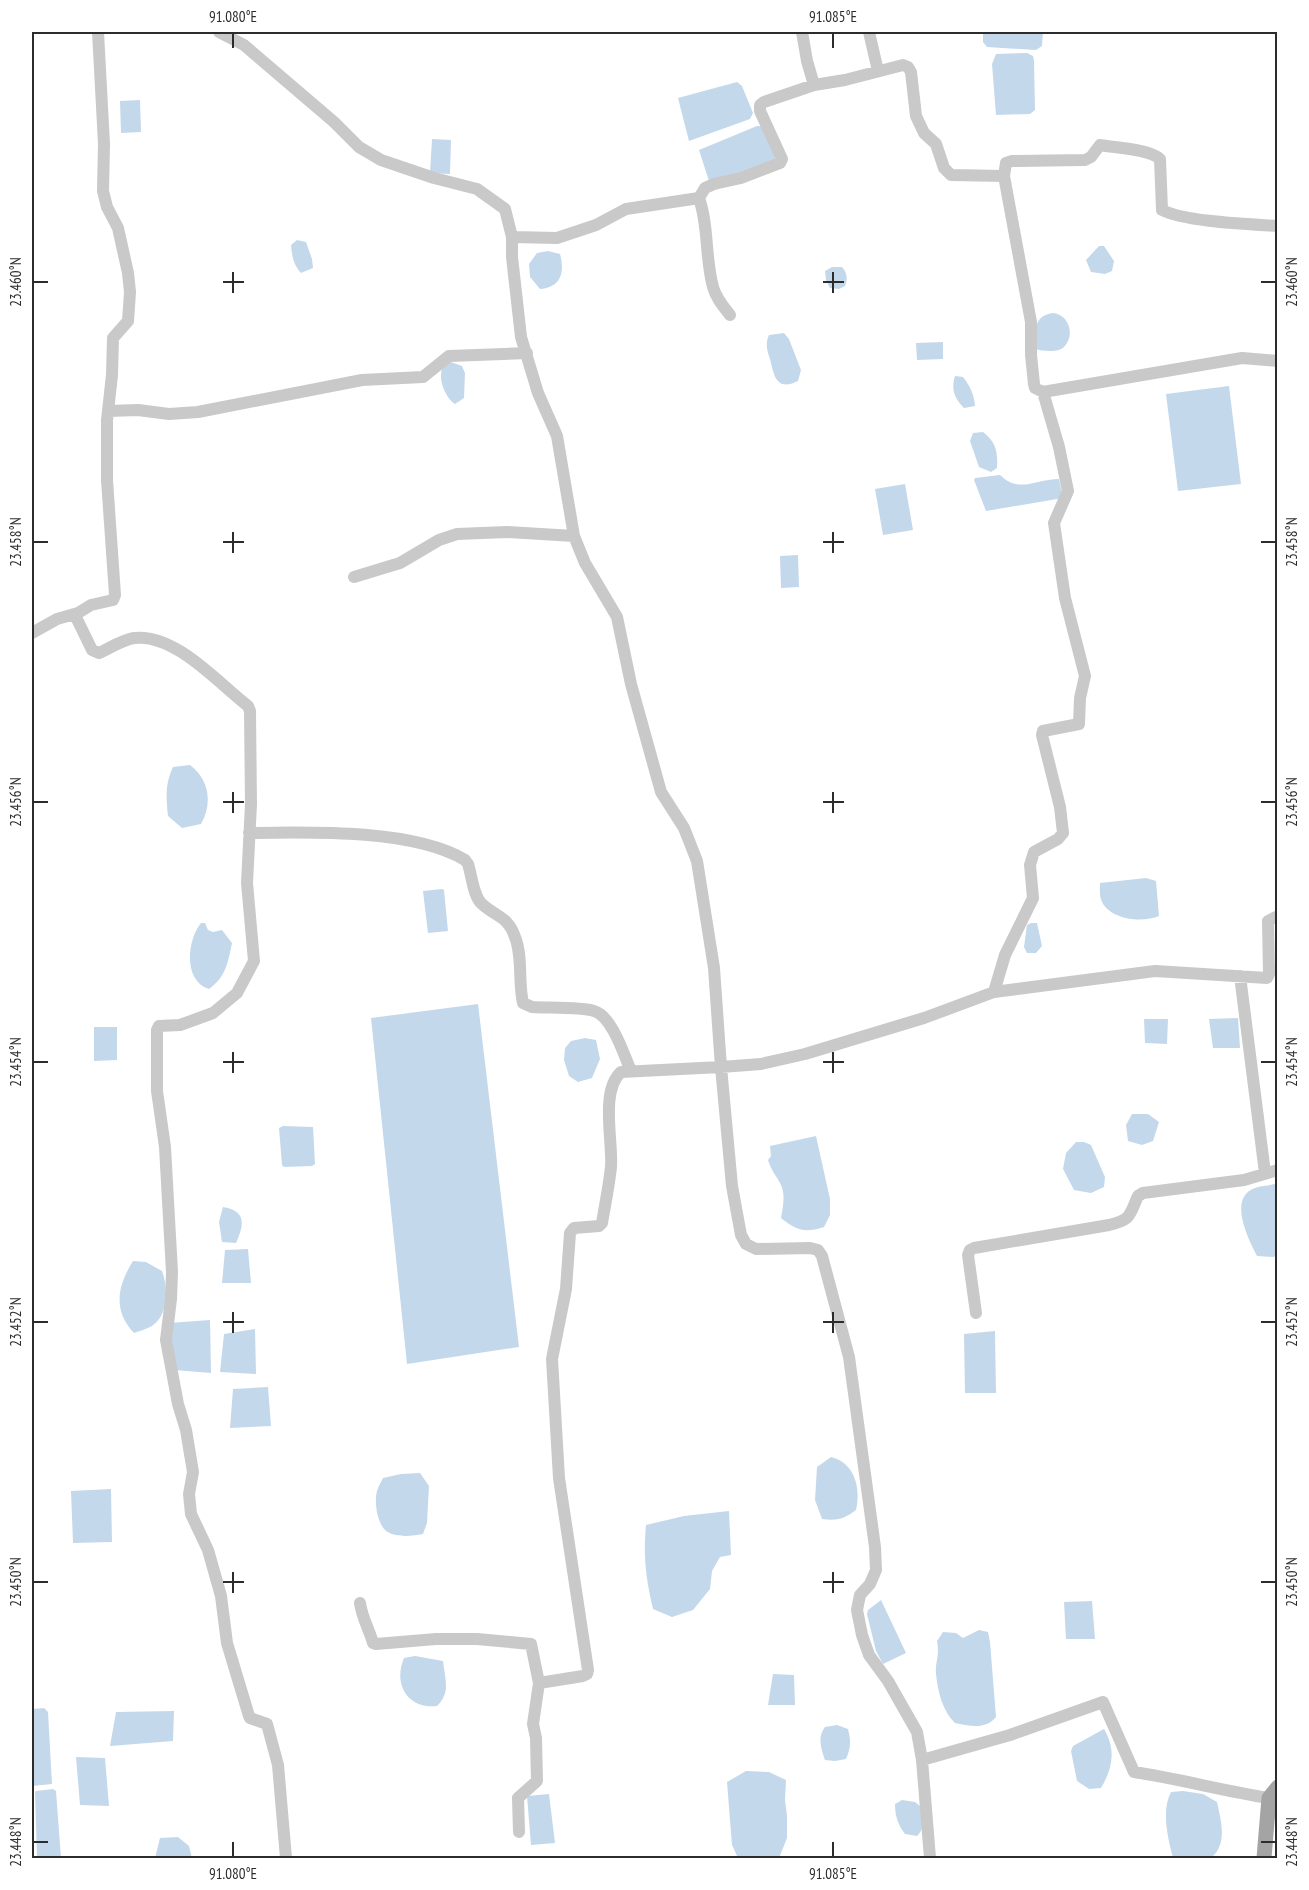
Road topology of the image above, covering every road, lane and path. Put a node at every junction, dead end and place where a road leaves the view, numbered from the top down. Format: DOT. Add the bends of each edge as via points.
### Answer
graph roads {
  1 [pos="98,32"];
  2 [pos="219,32"];
  3 [pos="802,32"];
  4 [pos="869,32"];
  5 [pos="878,71"];
  6 [pos="814,85"];
  7 [pos="1004,176"];
  8 [pos="699,198"];
  9 [pos="1278,226"];
  10 [pos="512,237"];
  11 [pos="730,315"];
  12 [pos="527,353"];
  13 [pos="1278,361"];
  14 [pos="1043,392"];
  15 [pos="108,411"];
  16 [pos="574,536"];
  17 [pos="354,577"];
  18 [pos="75,615"];
  19 [pos="32,633"];
  20 [pos="249,833"];
  21 [pos="1278,916"];
  22 [pos="1240,976"];
  23 [pos="994,992"];
  24 [pos="721,1067"];
  25 [pos="631,1071"];
  26 [pos="1278,1170"];
  27 [pos="1265,1173"];
  28 [pos="976,1313"];
  29 [pos="360,1603"];
  30 [pos="539,1683"];
  31 [pos="922,1760"];
  32 [pos="1273,1792"];
  33 [pos="519,1832"];
  34 [pos="286,1858"];
  35 [pos="930,1858"];
  36 [pos="1264,1858"];
  1 -- 15 [label="street" via="103,191 118,228 130,292 128,321 113,338"];
  2 -- 10 [label="street" via="244,45 359,147 381,160 477,189 505,209"];
  3 -- 6 [label="street"];
  4 -- 5 [label="street"];
  5 -- 6 [label="street"];
  5 -- 7 [label="street" via="908,67 916,116 951,175"];
  6 -- 8 [label="street" via="760,105 782,162 714,184 705,188"];
  7 -- 9 [label="street" via="1006,163 1085,160 1100,145 1145,152 1160,159 1162,210"];
  7 -- 14 [label="street" via="1031,322 1034,384"];
  8 -- 10 [label="street" via="626,209 558,238"];
  8 -- 11 [label="street" via="713,288"];
  10 -- 12 [label="street" via="516,300"];
  12 -- 15 [label="street" via="449,356 423,377 362,380 198,412"];
  12 -- 16 [label="street" via="538,393 557,436"];
  13 -- 14 [label="street" via="1242,358"];
  14 -- 23 [label="street" via="1068,491 1054,523 1065,598 1085,676 1079,724 1043,731 1063,833 1034,852 1030,865 1033,898 1005,955"];
  15 -- 18 [label="street" via="107,480 115,595 113,600 91,605"];
  16 -- 17 [label="street" via="457,534 400,563"];
  16 -- 24 [label="street" via="585,564 617,617 661,792 684,828 697,861 714,968"];
  18 -- 19 [label="street" via="57,619"];
  18 -- 20 [label="street" via="94,652 133,639 165,642 211,673 248,706"];
  20 -- 25 [label="street" via="384,837 410,841 465,860 482,904 504,918 516,937 523,1003 595,1011 610,1025"];
  20 -- 34 [label="street" via="247,884 254,961 237,993 213,1013 180,1025 159,1026 157,1091 171,1248 166,1340 193,1472 191,1515 221,1596 227,1643 249,1716 267,1724 278,1765"];
  21 -- 22 [label="street" via="1267,924 1267,978"];
  22 -- 23 [label="street" via="1155,970"];
  22 -- 27 [label="street"];
  23 -- 24 [label="street" via="805,1054 761,1064"];
  24 -- 25 [label="street"];
  24 -- 31 [label="street" via="732,1186 741,1235 746,1244 756,1249 810,1248 822,1256 849,1357 875,1547 876,1570 860,1595 857,1610 869,1655 917,1732"];
  25 -- 30 [label="street" via="621,1072 611,1088 611,1166 602,1223 574,1228 570,1233 566,1289 552,1359 559,1478 588,1670 583,1676"];
  26 -- 27 [label="street"];
  27 -- 28 [label="street" via="1244,1180 1143,1193 1130,1216 1109,1226 974,1248 968,1255"];
  29 -- 30 [label="street" via="362,1617 376,1644 436,1639 531,1644"];
  30 -- 33 [label="street" via="532,1724 537,1781 518,1798"];
  31 -- 32 [label="street" via="1010,1735 1103,1702 1134,1772 1228,1791"];
  31 -- 35 [label="street"];
  32 -- 36 [label="main road"];
}
